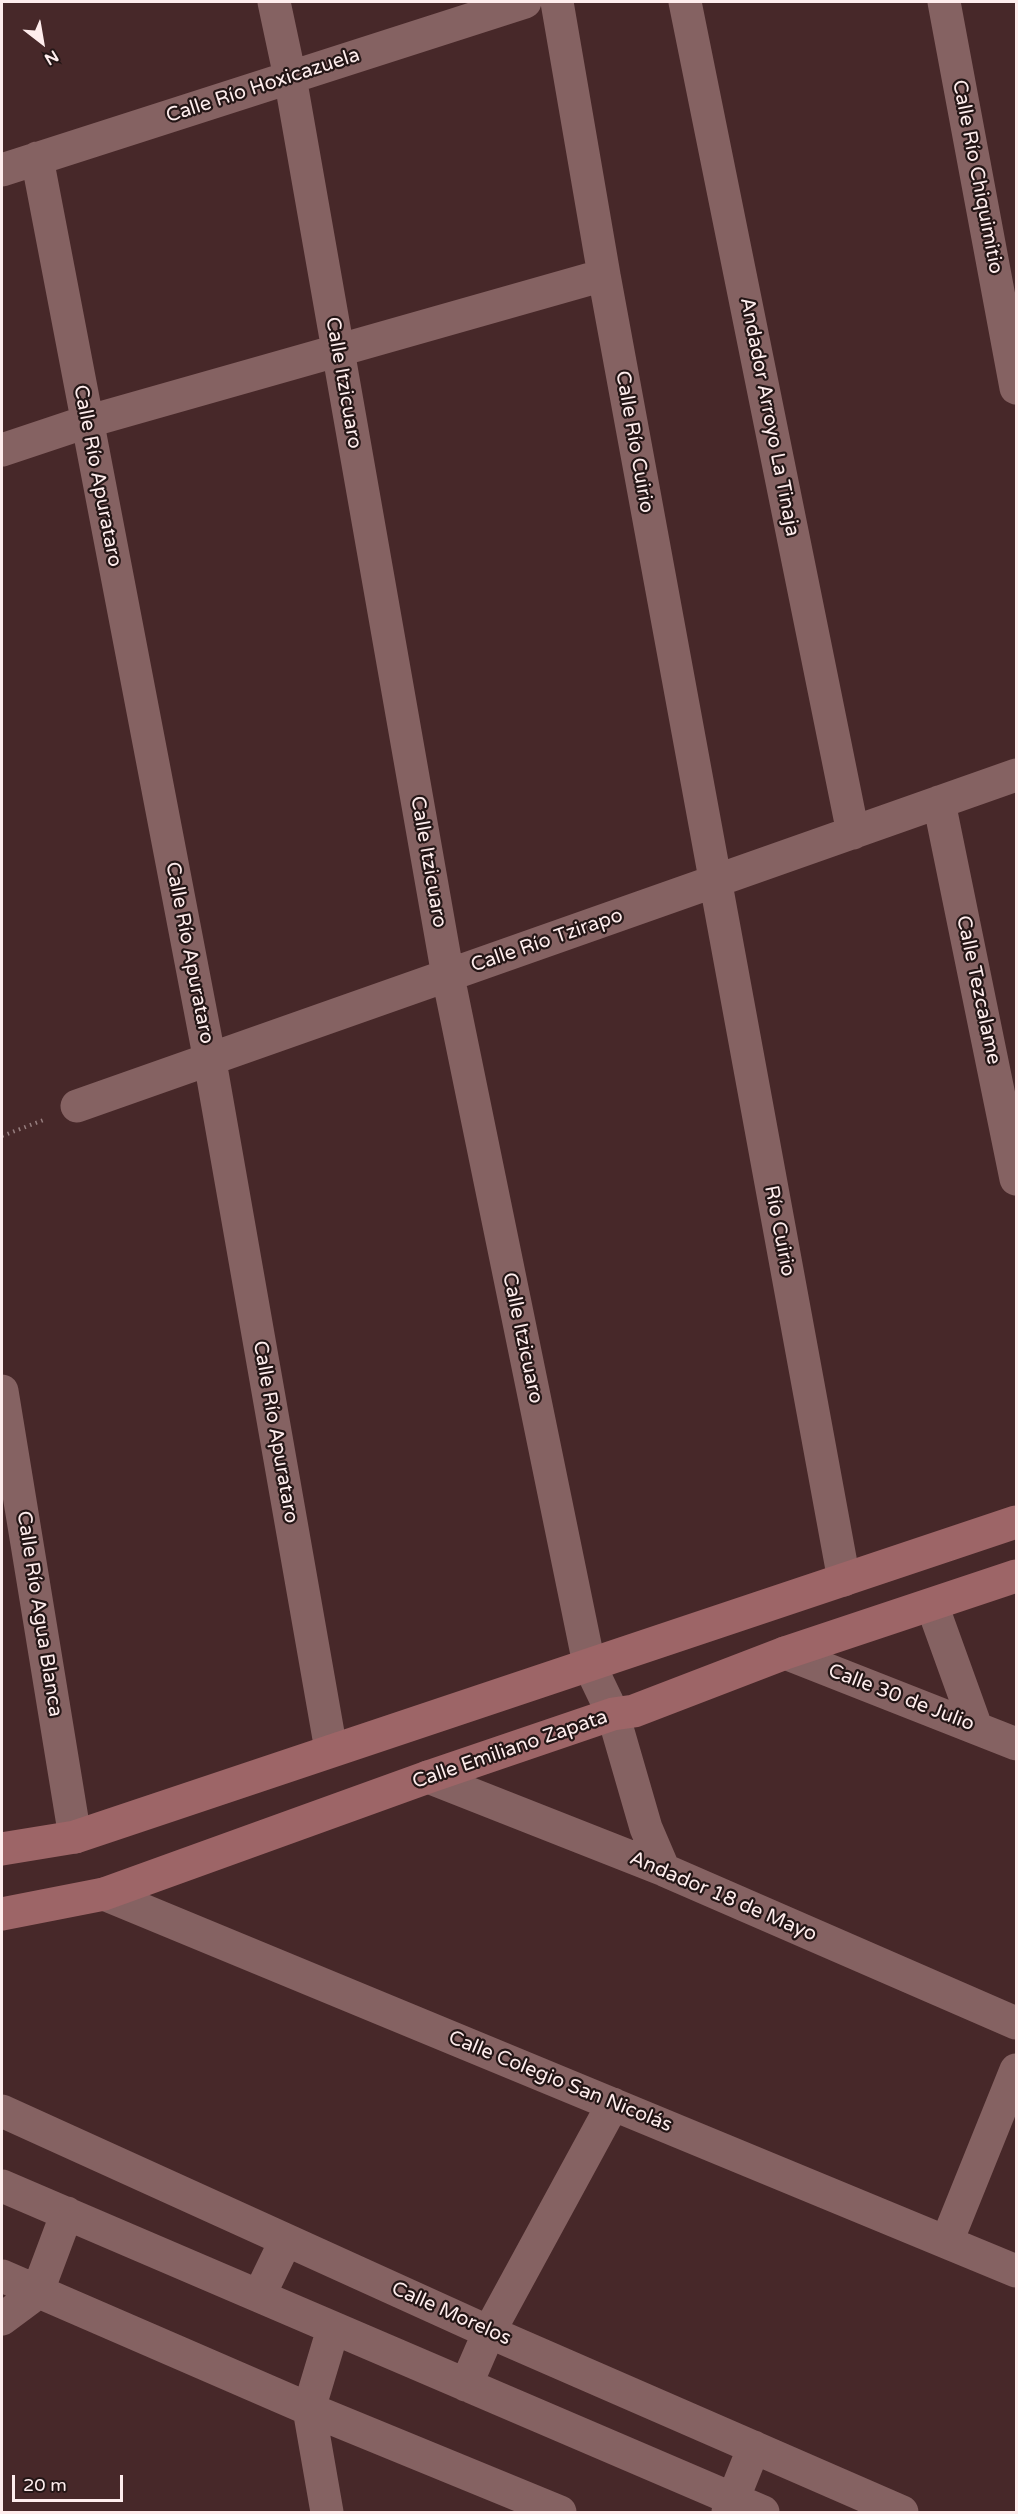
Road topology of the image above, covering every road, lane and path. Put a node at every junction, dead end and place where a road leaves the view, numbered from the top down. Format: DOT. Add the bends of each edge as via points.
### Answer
graph roads {
  1 [pos="274,2"];
  2 [pos="525,2"];
  3 [pos="557,2"];
  4 [pos="685,2"];
  5 [pos="944,2"];
  6 [pos="290,77"];
  7 [pos="37,158"];
  8 [pos="2,170"];
  9 [pos="604,275"];
  10 [pos="338,350"];
  11 [pos="1017,388"];
  12 [pos="86,422"];
  13 [pos="2,450"];
  14 [pos="1017,775"];
  15 [pos="939,802"];
  16 [pos="853,832"];
  17 [pos="714,882"];
  18 [pos="448,976"];
  19 [pos="210,1061"];
  20 [pos="77,1106"];
  21 [pos="2,1136"];
  22 [pos="1017,1179"];
  23 [pos="2,1391"];
  24 [pos="10,1494"];
  25 [pos="1017,1522"];
  26 [pos="1017,1576"];
  27 [pos="844,1580"];
  28 [pos="932,1605"];
  29 [pos="785,1653"];
  30 [pos="589,1664"];
  31 [pos="613,1714"];
  32 [pos="976,1727"];
  33 [pos="1017,1744"];
  34 [pos="331,1750"];
  35 [pos="428,1777"];
  36 [pos="75,1837"];
  37 [pos="2,1849"];
  38 [pos="664,1870"];
  39 [pos="104,1894"];
  40 [pos="2,1914"];
  41 [pos="1017,2023"];
  42 [pos="1017,2070"];
  43 [pos="613,2104"];
  44 [pos="2,2111"];
  45 [pos="2,2186"];
  46 [pos="67,2213"];
  47 [pos="286,2240"];
  48 [pos="947,2241"];
  49 [pos="1017,2271"];
  50 [pos="2,2276"];
  51 [pos="37,2293"];
  52 [pos="259,2296"];
  53 [pos="2,2319"];
  54 [pos="333,2329"];
  55 [pos="489,2332"];
  56 [pos="466,2385"];
  57 [pos="309,2409"];
  58 [pos="754,2447"];
  59 [pos="742,2508"];
  60 [pos="327,2512"];
  61 [pos="560,2512"];
  62 [pos="902,2512"];
  1 -- 6 [label="street, Calle Itzicuaro"];
  2 -- 6 [label="street, Calle Río Hoxicazuela"];
  3 -- 9 [label="street, Calle Río Cuirio"];
  4 -- 16 [label="street, Andador Arroyo La Tinaja"];
  5 -- 11 [label="street, Calle Río Chiquimitio"];
  6 -- 7 [label="street, Calle Río Hoxicazuela"];
  6 -- 10 [label="street, Calle Itzicuaro"];
  7 -- 8 [label="street, Calle Río Hoxicazuela"];
  7 -- 12 [label="street, Calle Río Apurataro"];
  9 -- 10 [label="street"];
  9 -- 17 [label="street, Calle Río Cuirio"];
  10 -- 12 [label="street"];
  10 -- 18 [label="street, Calle Itzicuaro"];
  12 -- 13 [label="street"];
  12 -- 19 [label="street, Calle Río Apurataro"];
  14 -- 15 [label="street, Calle Río Tzirapo"];
  15 -- 16 [label="street, Calle Río Tzirapo"];
  15 -- 22 [label="street, Calle Tezcalame"];
  16 -- 17 [label="street, Calle Río Tzirapo"];
  17 -- 18 [label="street, Calle Río Tzirapo"];
  17 -- 27 [label="street, Río Cuirio"];
  18 -- 19 [label="street, Calle Río Tzirapo"];
  18 -- 30 [label="street, Calle Itzicuaro"];
  19 -- 20 [label="street, Calle Río Tzirapo"];
  19 -- 34 [label="street, Calle Río Apurataro"];
  20 -- 21 [label="path"];
  23 -- 24 [label="street, Calle Río Agua Blanca"];
  24 -- 36 [label="street, Calle Río Agua Blanca"];
  25 -- 27 [label="main road"];
  26 -- 28 [label="main road, Calle Emiliano Zapata"];
  27 -- 30 [label="main road"];
  28 -- 29 [label="main road, Calle Emiliano Zapata"];
  28 -- 32 [label="street"];
  29 -- 31 [label="main road, Calle Emiliano Zapata" via="634,1711"];
  29 -- 32 [label="street, Calle 30 de Julio"];
  30 -- 31 [label="street, Calle Itzicuaro"];
  30 -- 34 [label="main road"];
  31 -- 35 [label="main road, Calle Emiliano Zapata"];
  31 -- 38 [label="street, Calle Itzicuaro" via="646,1828"];
  32 -- 33 [label="street, Calle 30 de Julio"];
  34 -- 36 [label="main road"];
  35 -- 38 [label="street, Andador 18 de Mayo"];
  35 -- 39 [label="main road, Calle Emiliano Zapata"];
  36 -- 37 [label="main road"];
  38 -- 41 [label="street, Andador 18 de Mayo"];
  39 -- 40 [label="main road, Calle Emiliano Zapata"];
  39 -- 43 [label="street, Calle Colegio San Nicolás"];
  42 -- 48 [label="street"];
  43 -- 48 [label="street, Calle Colegio San Nicolás"];
  43 -- 55 [label="street"];
  44 -- 47 [label="street, Calle Morelos"];
  45 -- 46 [label="street"];
  46 -- 51 [label="street"];
  46 -- 52 [label="street"];
  47 -- 52 [label="street"];
  47 -- 55 [label="street, Calle Morelos"];
  48 -- 49 [label="street, Calle Colegio San Nicolás"];
  50 -- 51 [label="street"];
  51 -- 53 [label="street"];
  51 -- 57 [label="street"];
  52 -- 54 [label="street"];
  54 -- 56 [label="street"];
  54 -- 57 [label="street"];
  55 -- 56 [label="street"];
  55 -- 58 [label="street, Calle Morelos"];
  56 -- 59 [label="street"];
  57 -- 60 [label="street"];
  57 -- 61 [label="street"];
  58 -- 59 [label="street"];
  58 -- 62 [label="street, Calle Morelos"];
}
